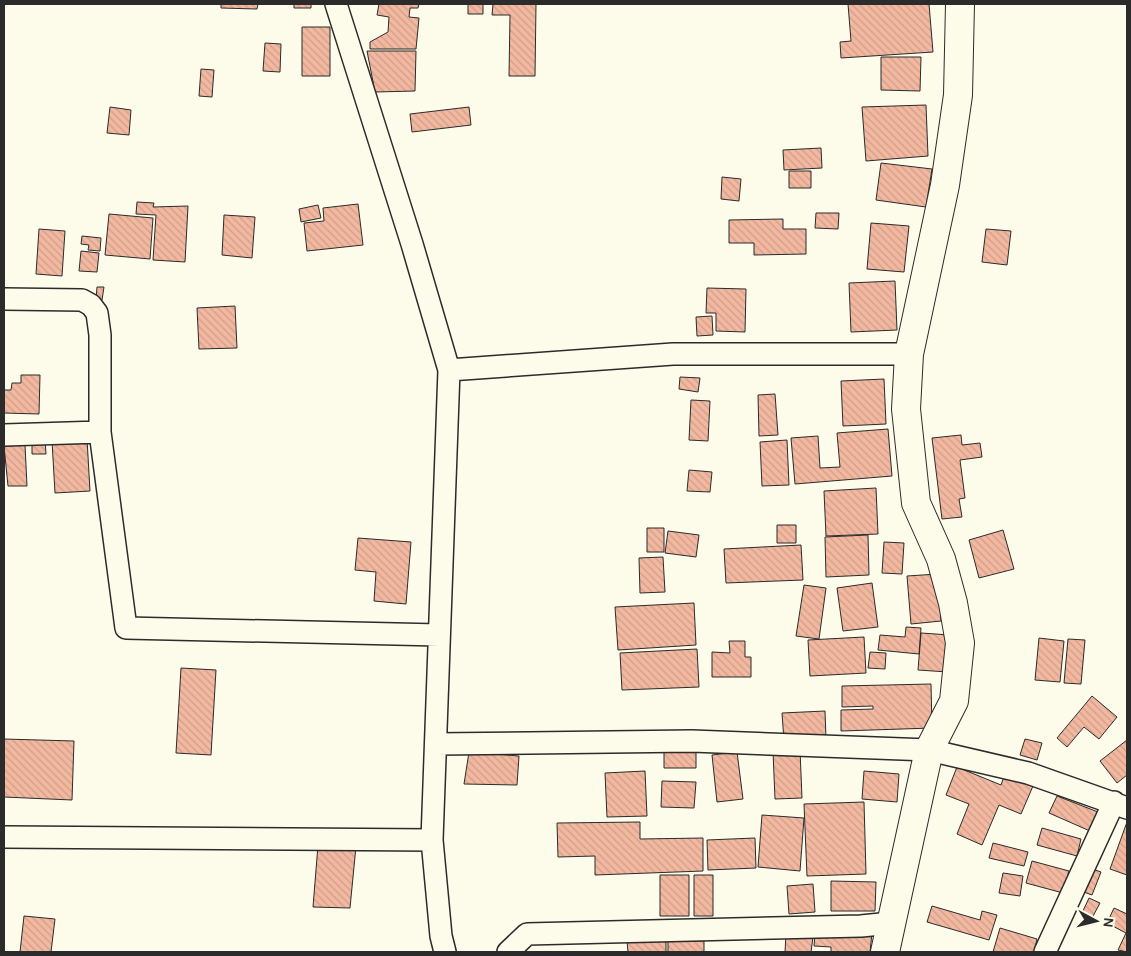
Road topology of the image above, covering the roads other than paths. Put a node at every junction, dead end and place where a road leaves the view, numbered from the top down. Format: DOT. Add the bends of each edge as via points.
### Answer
graph roads {
  1 [pos="336,4"];
  2 [pos="960,4"];
  3 [pos="4,299"];
  4 [pos="909,354"];
  5 [pos="449,370"];
  6 [pos="100,432"];
  7 [pos="4,435"];
  8 [pos="438,635"];
  9 [pos="436,744"];
  10 [pos="929,750"];
  11 [pos="1120,805"];
  12 [pos="4,837"];
  13 [pos="432,840"];
  14 [pos="891,922"];
  15 [pos="444,952"];
  16 [pos="508,952"];
  17 [pos="885,952"];
  18 [pos="1045,952"];
  1 -- 5 [label="street"];
  2 -- 4 [label="street" via="958,95 946,185"];
  3 -- 6 [label="street" via="82,300 97,313"];
  4 -- 5 [label="street" via="673,354"];
  4 -- 10 [label="street" via="906,409 916,503 941,560 960,643 954,701"];
  5 -- 8 [label="street"];
  6 -- 7 [label="street"];
  6 -- 8 [label="street" via="126,628"];
  8 -- 9 [label="street"];
  9 -- 10 [label="street" via="692,741"];
  9 -- 13 [label="street"];
  10 -- 11 [label="street" via="1028,773"];
  10 -- 14 [label="street"];
  11 -- 18 [label="street"];
  12 -- 13 [label="street"];
  13 -- 15 [label="street"];
  14 -- 16 [label="street" via="861,926 527,934"];
  14 -- 17 [label="street"];
}
